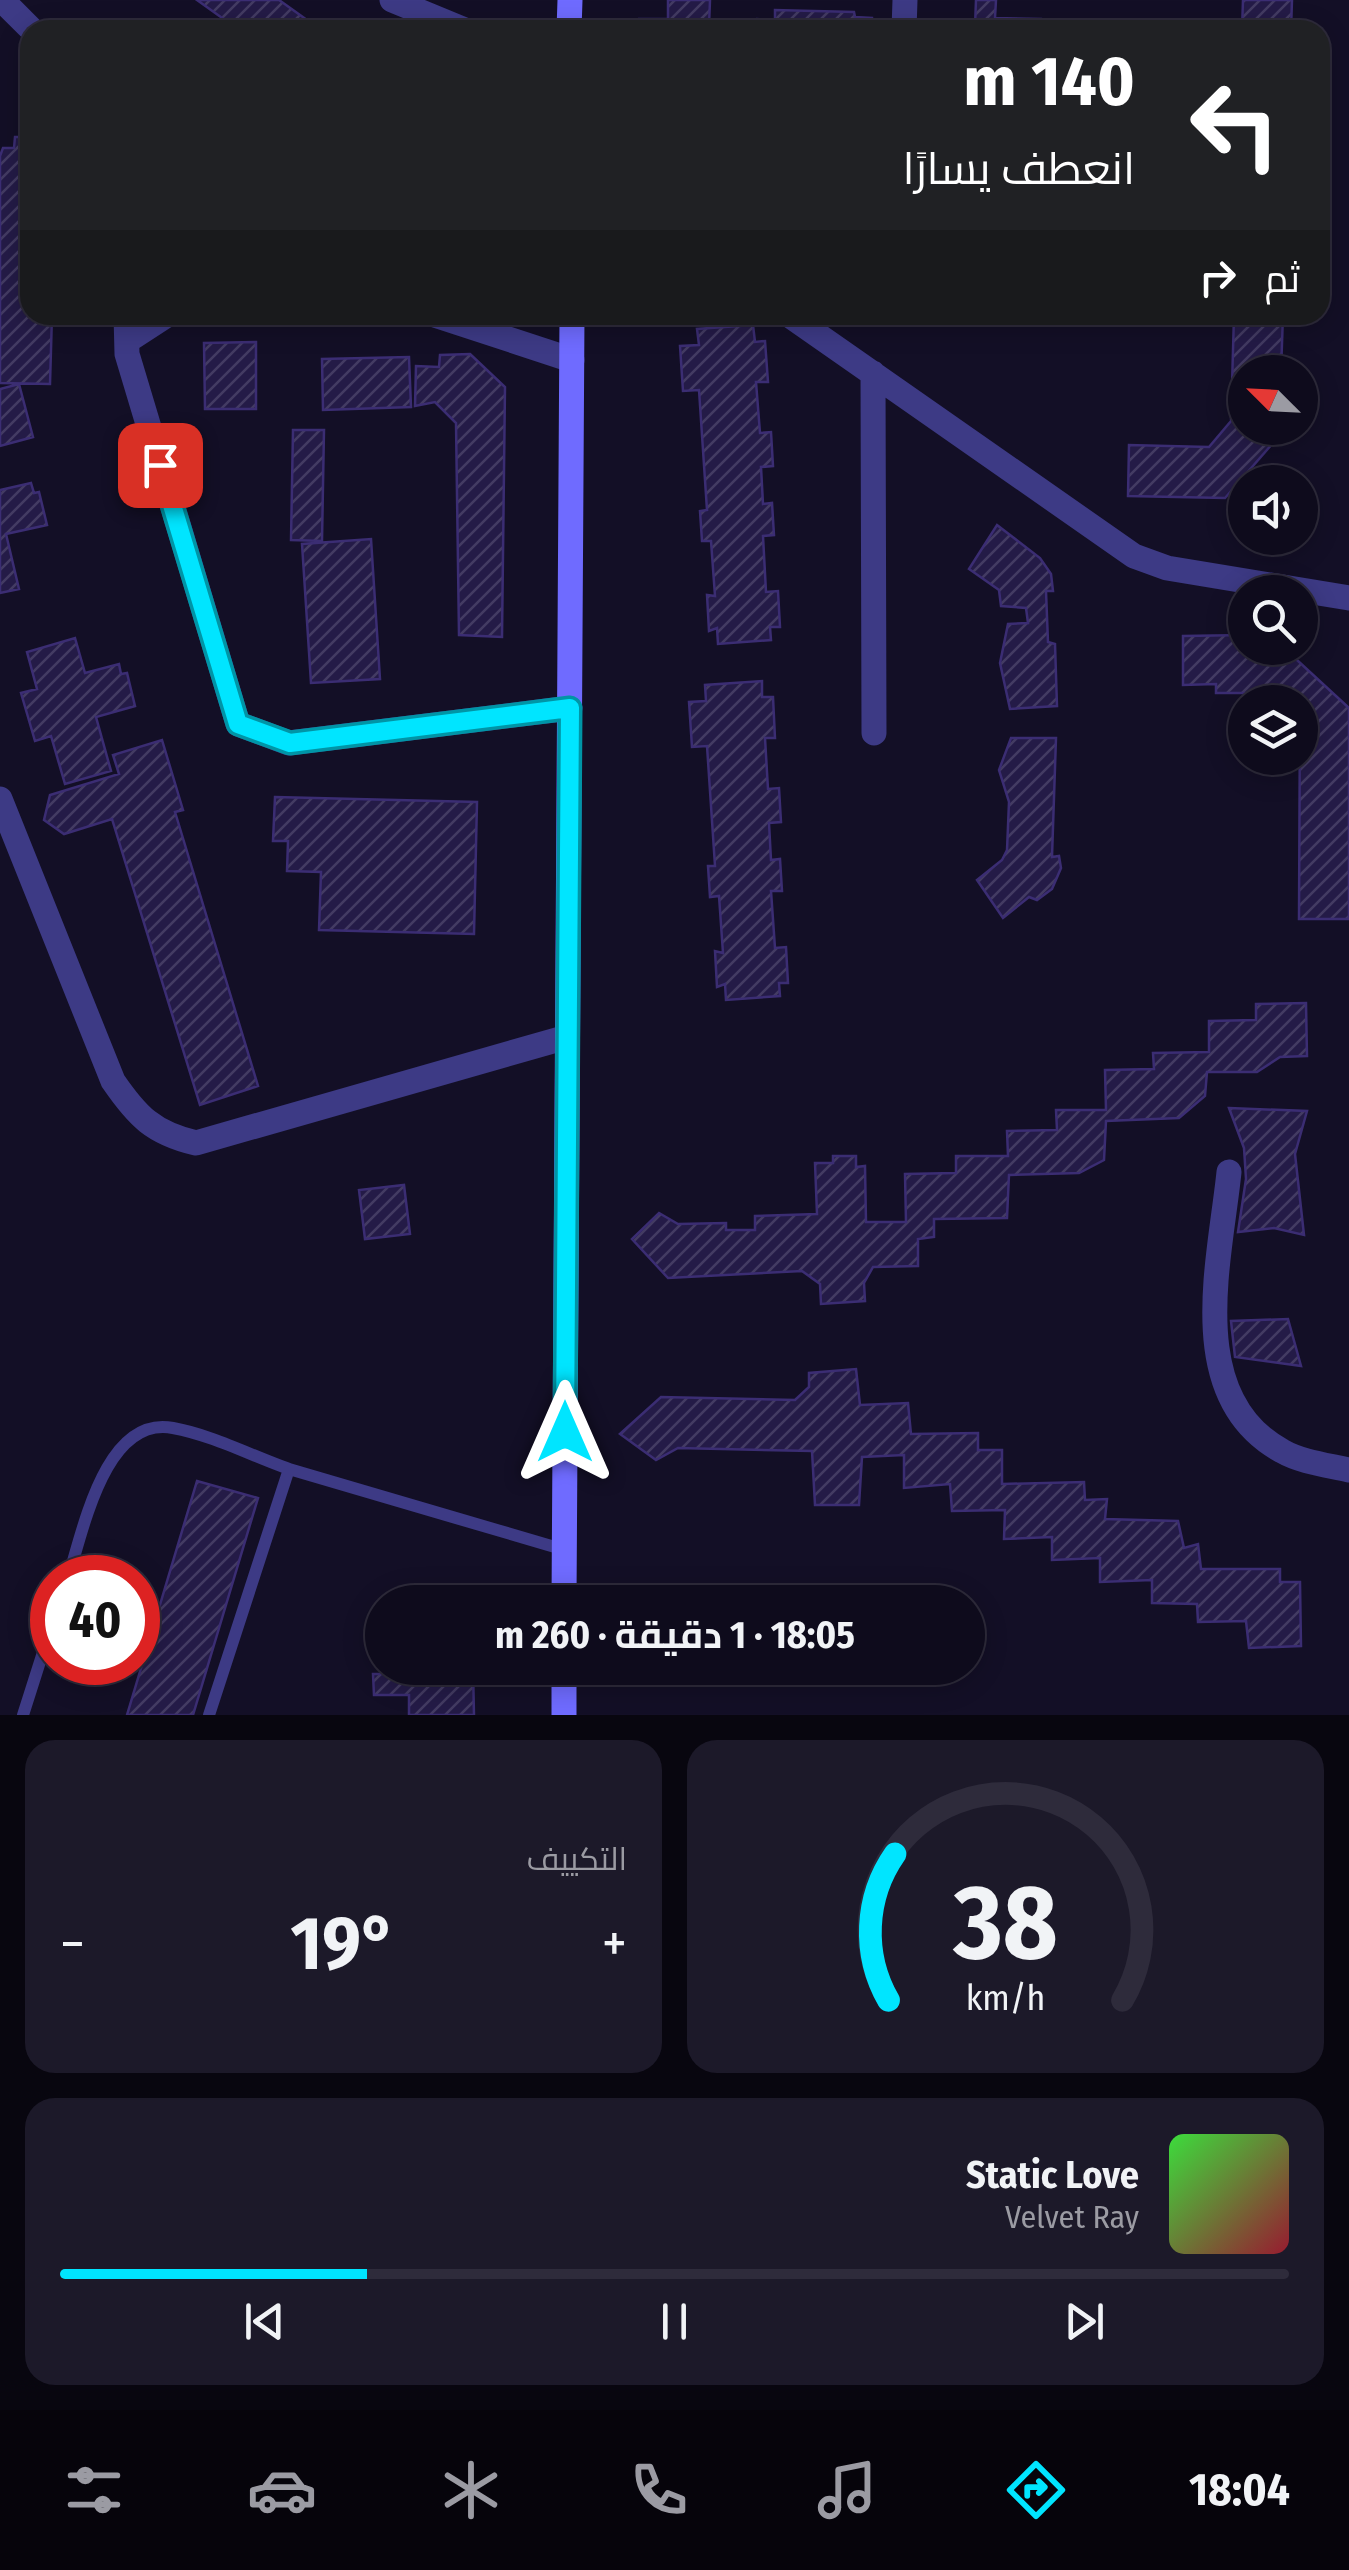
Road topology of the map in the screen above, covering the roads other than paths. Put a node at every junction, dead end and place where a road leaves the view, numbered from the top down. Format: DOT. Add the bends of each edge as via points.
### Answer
graph roads {
  1 [pos="2,0"];
  2 [pos="392,0"];
  3 [pos="22,20"];
  4 [pos="441,20"];
  5 [pos="126,325"];
  6 [pos="152,325"];
  7 [pos="465,325"];
  8 [pos="572,325"];
  9 [pos="804,325"];
  10 [pos="127,341"];
  11 [pos="572,360"];
  12 [pos="874,373"];
  13 [pos="1349,598"];
  14 [pos="570,708"];
  15 [pos="874,733"];
  16 [pos="0,799"];
  17 [pos="568,1037"];
  18 [pos="1228,1172"];
  19 [pos="289,1469"];
  20 [pos="1349,1470"];
  21 [pos="564,1550"];
  22 [pos="75,1555"];
  23 [pos="564,1585"];
  24 [pos="33,1685"];
  25 [pos="564,1685"];
  26 [pos="23,1715"];
  27 [pos="209,1715"];
  28 [pos="564,1715"];
  1 -- 3 [label="street"];
  2 -- 4 [label="street"];
  5 -- 10 [label="street"];
  6 -- 10 [label="street"];
  7 -- 11 [label="street"];
  8 -- 11 [label="street"];
  9 -- 12 [label="street"];
  10 -- 14 [label="street" via="238,724 290,743"];
  11 -- 14 [label="street"];
  12 -- 13 [label="street" via="1134,556 1167,568"];
  12 -- 15 [label="street"];
  14 -- 17 [label="street"];
  16 -- 17 [label="street" via="112,1081 139,1119 165,1136 196,1143"];
  17 -- 21 [label="street"];
  18 -- 20 [label="street" via="1215,1318 1219,1374 1237,1408 1282,1451"];
  19 -- 21 [label="lane"];
  19 -- 22 [label="lane" via="170,1427 139,1432 103,1469"];
  19 -- 27 [label="lane"];
  21 -- 23 [label="street"];
  24 -- 26 [label="lane"];
  25 -- 28 [label="street"];
}
